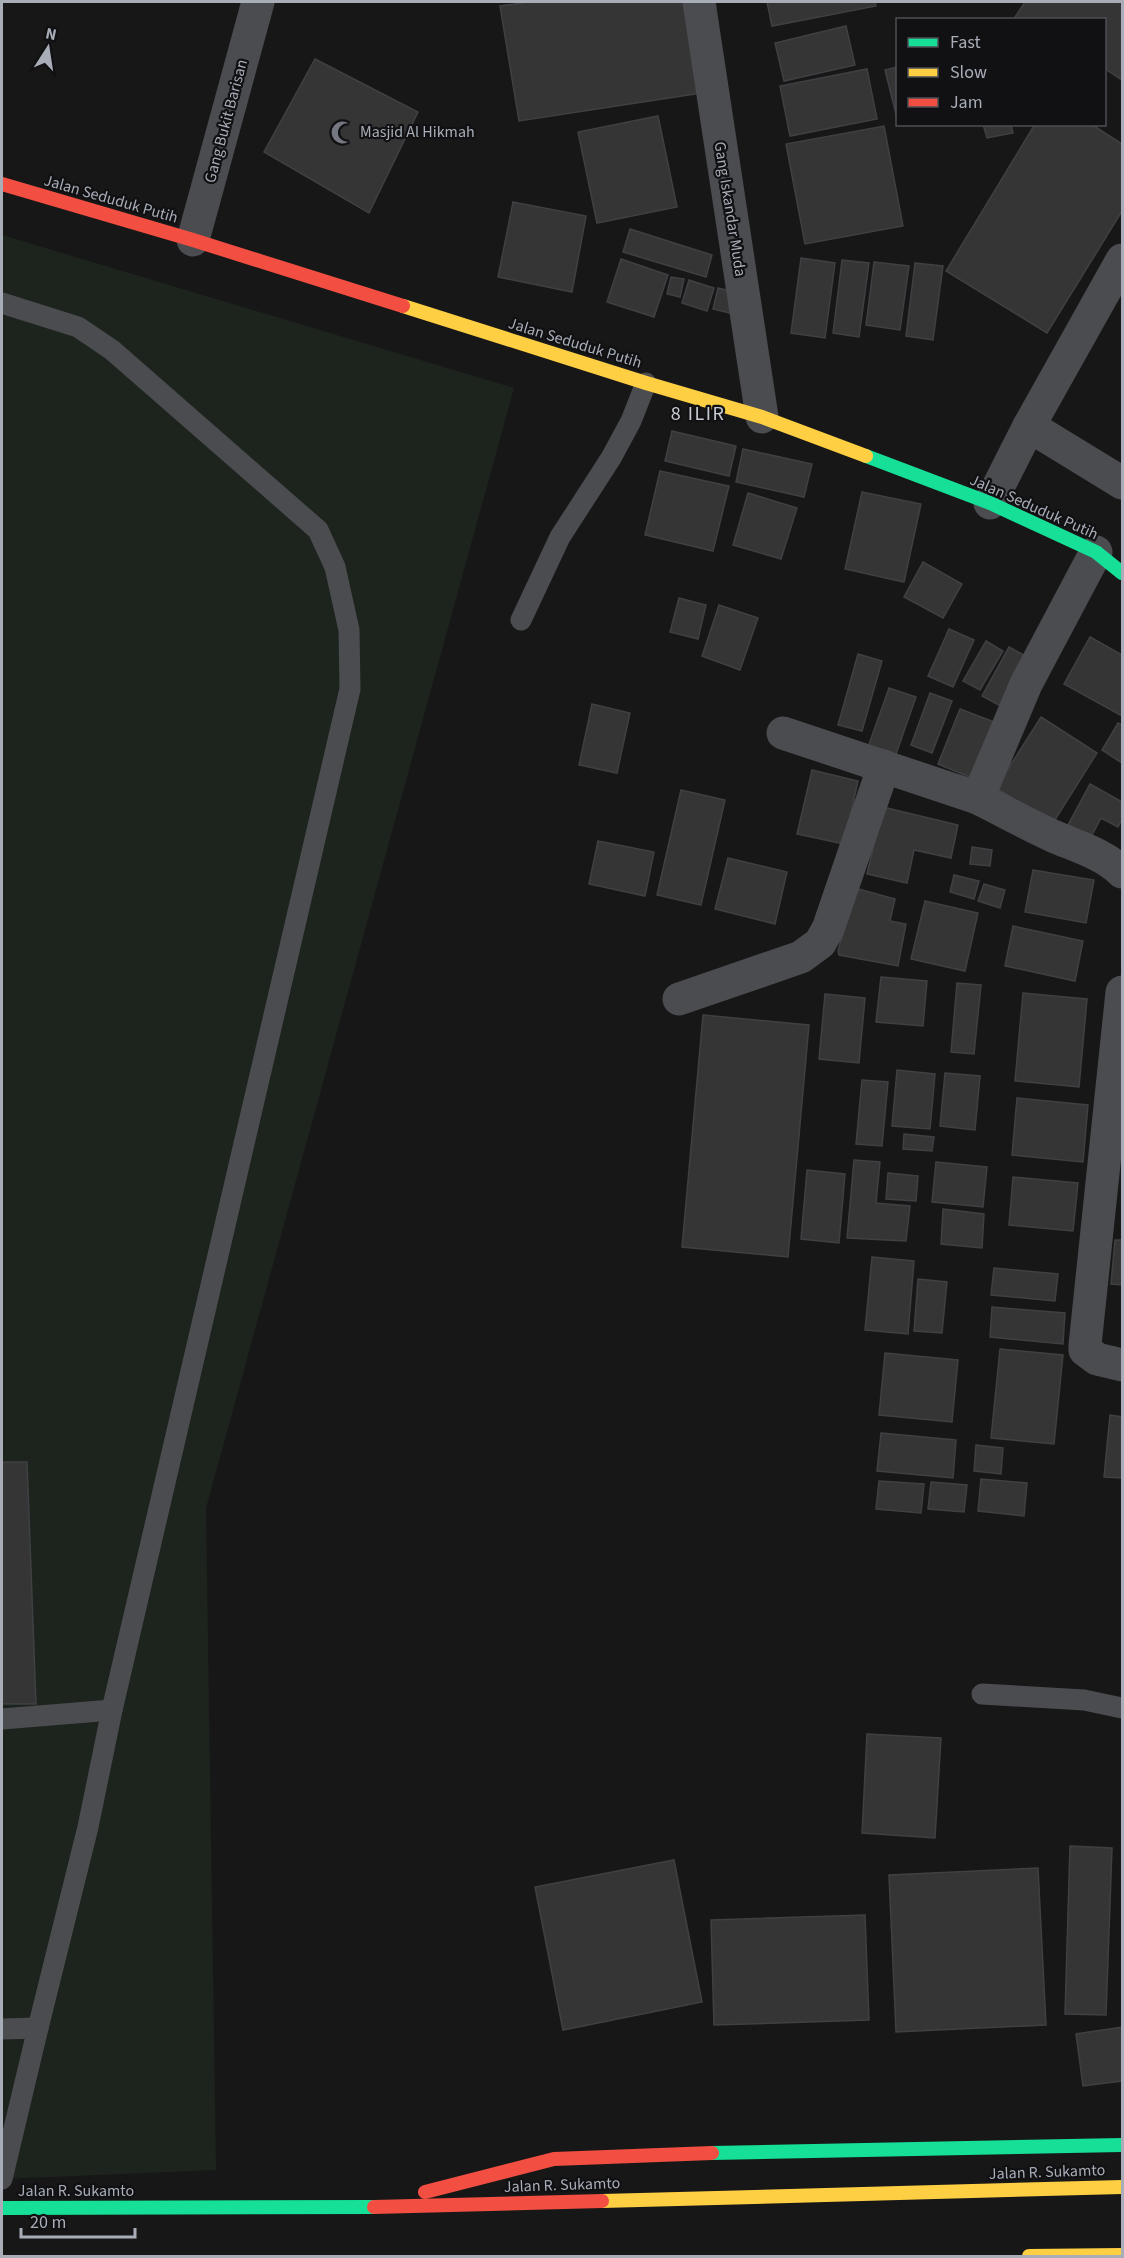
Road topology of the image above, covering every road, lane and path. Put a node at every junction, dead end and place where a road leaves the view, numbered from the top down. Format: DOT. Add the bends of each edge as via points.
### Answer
graph roads {
  1 [pos="258,2"];
  2 [pos="699,2"];
  3 [pos="2,184"];
  4 [pos="193,240"];
  5 [pos="1122,260"];
  6 [pos="2,303"];
  7 [pos="646,382"];
  8 [pos="762,417"];
  9 [pos="1029,426"];
  10 [pos="1122,483"];
  11 [pos="990,503"];
  12 [pos="1096,552"];
  13 [pos="1122,573"];
  14 [pos="521,620"];
  15 [pos="783,733"];
  16 [pos="884,766"];
  17 [pos="978,798"];
  18 [pos="1122,872"];
  19 [pos="1122,992"];
  20 [pos="679,999"];
  21 [pos="1122,1365"];
  22 [pos="982,1694"];
  23 [pos="1122,1708"];
  24 [pos="112,1710"];
  25 [pos="2,1719"];
  26 [pos="38,2028"];
  27 [pos="2,2029"];
  28 [pos="1122,2145"];
  29 [pos="2,2179"];
  30 [pos="1122,2187"];
  31 [pos="365,2207"];
  32 [pos="2,2208"];
  33 [pos="1122,2255"];
  34 [pos="1029,2256"];
  1 -- 4 [label="street, Gang Bukit Barisan"];
  2 -- 8 [label="street, Gang Iskandar Muda"];
  3 -- 4 [label="main road, Jalan Seduduk Putih"];
  4 -- 7 [label="main road, Jalan Seduduk Putih"];
  5 -- 9 [label="street"];
  6 -- 24 [label="lane" via="78,327 112,350 318,530 335,567 349,630 350,689"];
  7 -- 8 [label="main road, Jalan Seduduk Putih"];
  7 -- 14 [label="lane" via="631,421 560,537"];
  8 -- 11 [label="main road, Jalan Seduduk Putih"];
  9 -- 10 [label="street"];
  9 -- 11 [label="street"];
  11 -- 12 [label="main road, Jalan Seduduk Putih"];
  12 -- 13 [label="main road, Jalan Seduduk Putih"];
  12 -- 17 [label="street" via="1026,684"];
  15 -- 16 [label="street"];
  16 -- 17 [label="street"];
  16 -- 20 [label="street" via="820,943 801,957"];
  17 -- 18 [label="street" via="1089,851"];
  19 -- 21 [label="street" via="1084,1345 1091,1357"];
  22 -- 23 [label="lane" via="1084,1700"];
  24 -- 25 [label="lane"];
  24 -- 26 [label="lane" via="66,1924"];
  26 -- 27 [label="lane"];
  26 -- 29 [label="lane"];
  28 -- 31 [label="main road" via="792,2150 554,2159"];
  30 -- 31 [label="main road, Jalan R. Sukamto"];
  31 -- 32 [label="main road, Jalan R. Sukamto"];
  33 -- 34 [label="main road"];
}
